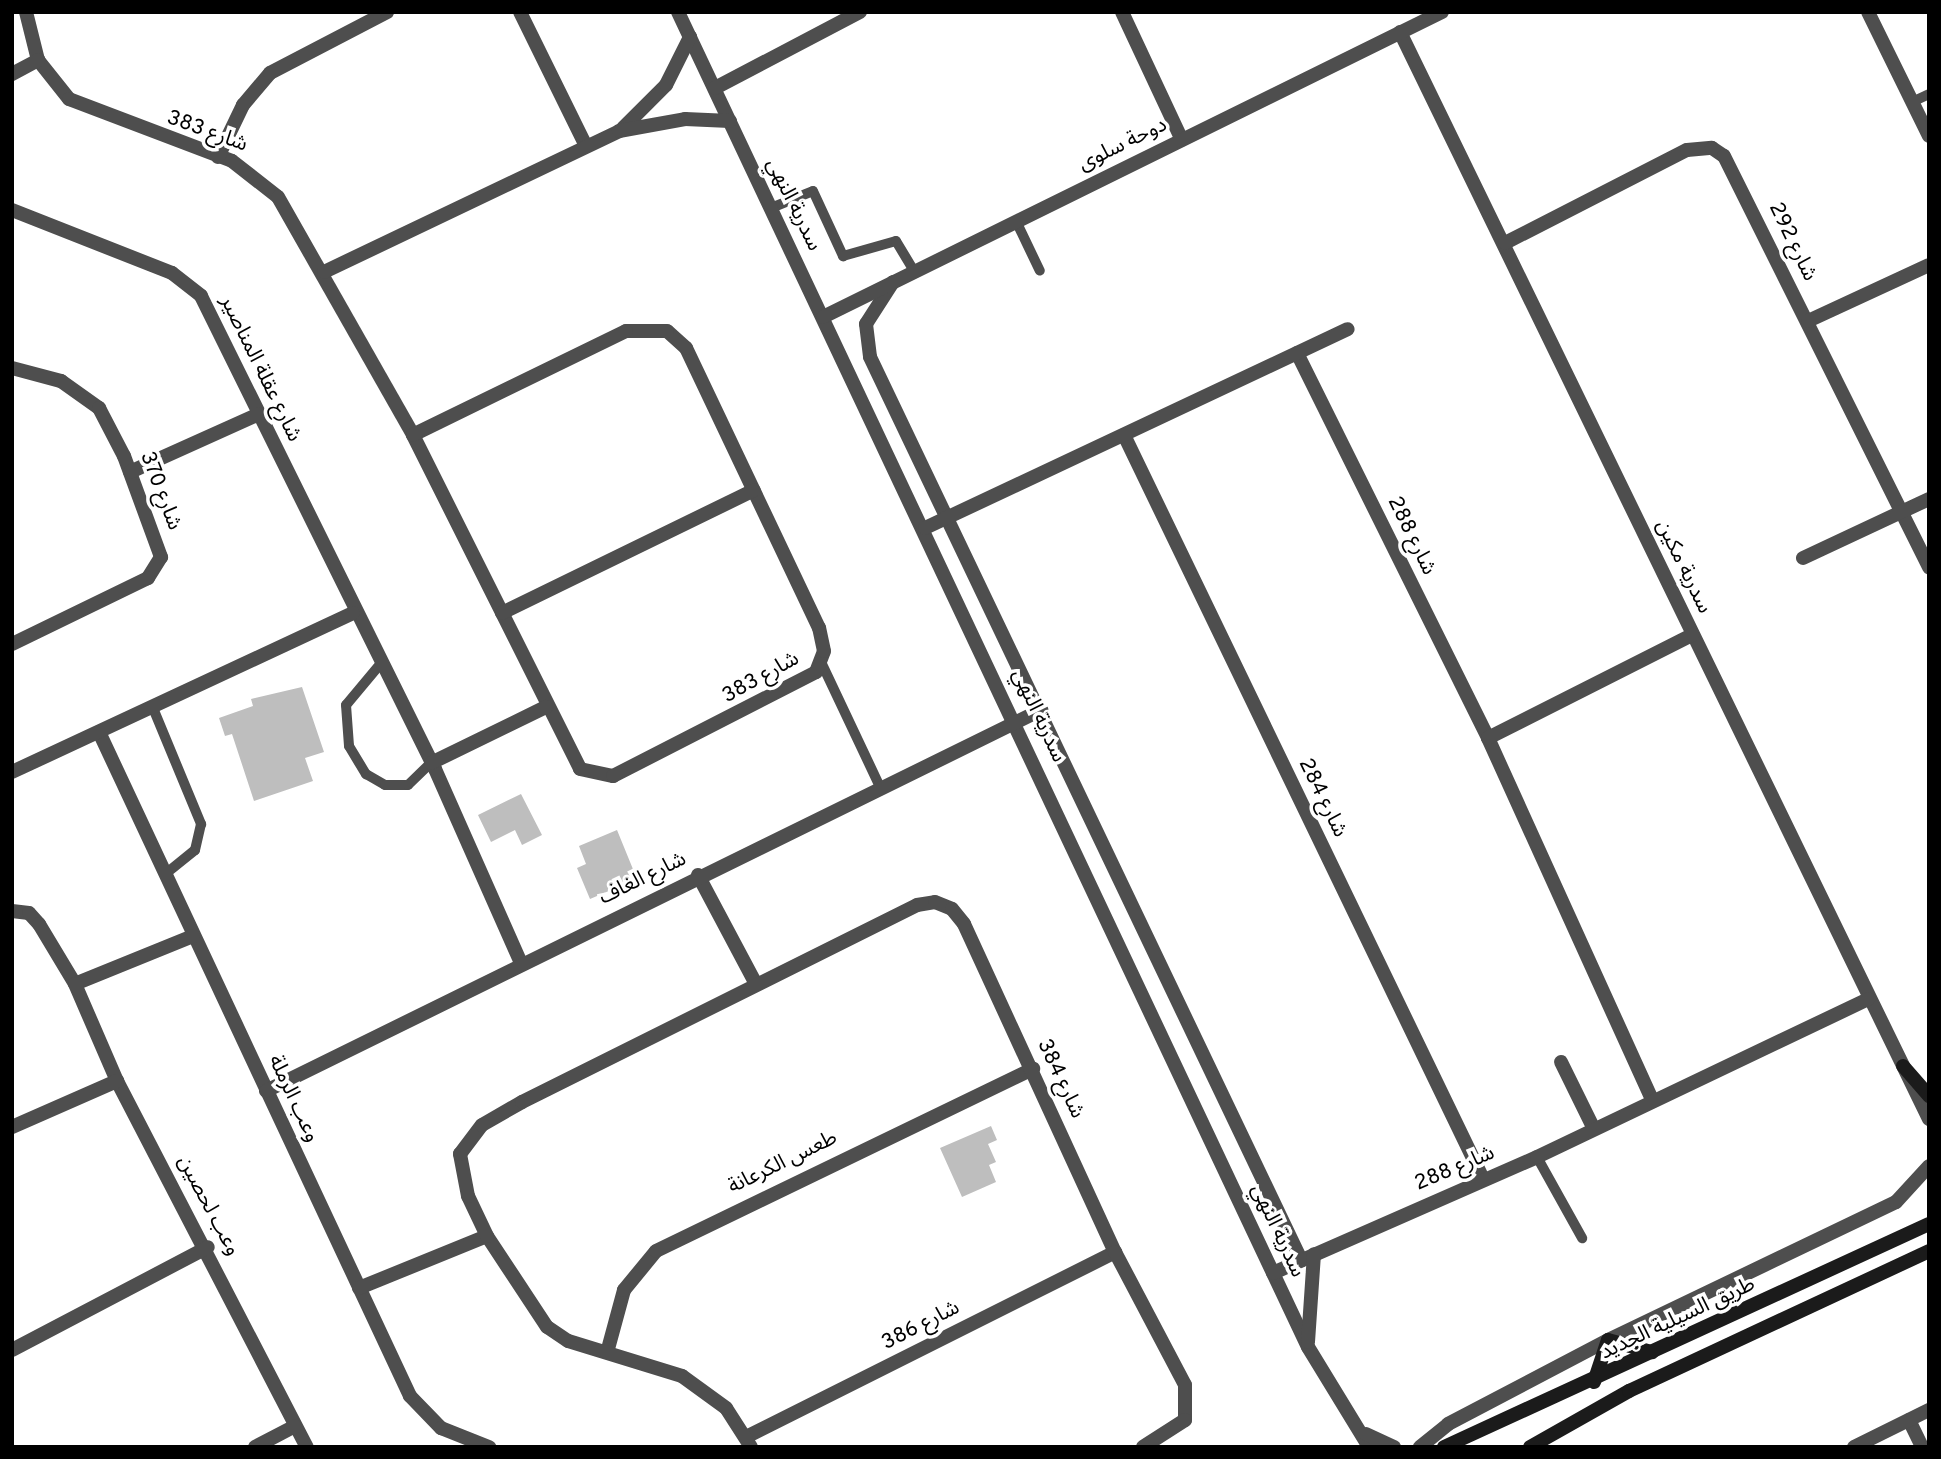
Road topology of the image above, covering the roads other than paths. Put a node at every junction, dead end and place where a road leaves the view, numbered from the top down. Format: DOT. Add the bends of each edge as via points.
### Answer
graph roads {
  1 [pos="26,12"];
  2 [pos="387,12"];
  3 [pos="520,12"];
  4 [pos="678,12"];
  5 [pos="860,12"];
  6 [pos="1122,12"];
  7 [pos="1442,12"];
  8 [pos="1868,12"];
  9 [pos="1400,32"];
  10 [pos="690,37"];
  11 [pos="37,61"];
  12 [pos="12,74"];
  13 [pos="715,88"];
  14 [pos="1929,94"];
  15 [pos="1912,102"];
  16 [pos="730,121"];
  17 [pos="619,131"];
  18 [pos="1929,136"];
  19 [pos="1182,140"];
  20 [pos="586,146"];
  21 [pos="218,157"];
  22 [pos="771,208"];
  23 [pos="12,210"];
  24 [pos="1016,221"];
  25 [pos="1504,243"];
  26 [pos="1929,265"];
  27 [pos="914,271"];
  28 [pos="1040,271"];
  29 [pos="324,272"];
  30 [pos="893,282"];
  31 [pos="823,317"];
  32 [pos="1808,321"];
  33 [pos="1348,329"];
  34 [pos="1297,353"];
  35 [pos="12,368"];
  36 [pos="259,414"];
  37 [pos="414,435"];
  38 [pos="1124,435"];
  39 [pos="130,472"];
  40 [pos="754,489"];
  41 [pos="1929,499"];
  42 [pos="1902,512"];
  43 [pos="948,517"];
  44 [pos="925,528"];
  45 [pos="1803,558"];
  46 [pos="1929,568"];
  47 [pos="353,613"];
  48 [pos="502,613"];
  49 [pos="1692,635"];
  50 [pos="12,644"];
  51 [pos="382,662"];
  52 [pos="821,662"];
  53 [pos="153,708"];
  54 [pos="546,708"];
  55 [pos="1041,710"];
  56 [pos="1017,721"];
  57 [pos="99,732"];
  58 [pos="1488,738"];
  59 [pos="431,763"];
  60 [pos="12,772"];
  61 [pos="880,787"];
  62 [pos="166,874"];
  63 [pos="698,875"];
  64 [pos="12,911"];
  65 [pos="193,936"];
  66 [pos="520,961"];
  67 [pos="75,984"];
  68 [pos="756,984"];
  69 [pos="1868,999"];
  70 [pos="1561,1062"];
  71 [pos="1903,1066"];
  72 [pos="1033,1069"];
  73 [pos="117,1081"];
  74 [pos="266,1091"];
  75 [pos="1929,1096"];
  76 [pos="1651,1098"];
  77 [pos="1929,1119"];
  78 [pos="12,1127"];
  79 [pos="1593,1127"];
  80 [pos="1537,1157"];
  81 [pos="1929,1166"];
  82 [pos="1483,1179"];
  83 [pos="1929,1224"];
  84 [pos="487,1236"];
  85 [pos="1582,1238"];
  86 [pos="208,1248"];
  87 [pos="1929,1251"];
  88 [pos="1115,1252"];
  89 [pos="1308,1257"];
  90 [pos="1273,1273"];
  91 [pos="359,1288"];
  92 [pos="1608,1340"];
  93 [pos="1308,1347"];
  94 [pos="608,1349"];
  95 [pos="12,1350"];
  96 [pos="1653,1352"];
  97 [pos="1594,1382"];
  98 [pos="1929,1410"];
  99 [pos="1909,1420"];
  100 [pos="295,1426"];
  101 [pos="1368,1440"];
  102 [pos="749,1442"];
  103 [pos="255,1447"];
  104 [pos="307,1447"];
  105 [pos="489,1447"];
  106 [pos="1143,1447"];
  107 [pos="1394,1447"];
  108 [pos="1420,1447"];
  109 [pos="1444,1447"];
  110 [pos="1530,1447"];
  111 [pos="1854,1447"];
  112 [pos="1922,1447"];
  1 -- 11 [label="street, شارع 383"];
  2 -- 21 [label="street" via="270,73 243,105"];
  3 -- 20 [label="street"];
  4 -- 10 [label="street, سدرية النهي"];
  5 -- 13 [label="street"];
  6 -- 19 [label="street"];
  7 -- 9 [label="street, دوحة سلوى"];
  8 -- 15 [label="street"];
  9 -- 19 [label="street, دوحة سلوى"];
  9 -- 25 [label="street, سدرية مكين"];
  10 -- 13 [label="street, سدرية النهي"];
  10 -- 17 [label="street" via="666,85"];
  11 -- 12 [label="street"];
  11 -- 21 [label="street, شارع 383" via="55,87 84,109"];
  13 -- 16 [label="street, سدرية النهي"];
  14 -- 15 [label="lane"];
  15 -- 18 [label="street"];
  16 -- 17 [label="street" via="685,119"];
  16 -- 22 [label="street, سدرية النهي"];
  17 -- 20 [label="street"];
  19 -- 24 [label="street, دوحة سلوى"];
  20 -- 29 [label="street"];
  21 -- 29 [label="street, شارع 383" via="268,186"];
  22 -- 27 [label="lane" via="813,191 843,256 896,241"];
  22 -- 31 [label="street, سدرية النهي"];
  23 -- 36 [label="street, شارع عقلة المناصير" via="189,282"];
  24 -- 27 [label="street, دوحة سلوى"];
  24 -- 28 [label="lane"];
  25 -- 32 [label="street, شارع 292" via="1686,150 1712,148 1733,170"];
  25 -- 49 [label="street, سدرية مكين"];
  26 -- 32 [label="street"];
  27 -- 30 [label="street, دوحة سلوى"];
  29 -- 37 [label="street, شارع 383"];
  30 -- 31 [label="street, دوحة سلوى"];
  30 -- 43 [label="street" via="870,314 866,347"];
  31 -- 44 [label="street, سدرية النهي"];
  32 -- 42 [label="street, شارع 292"];
  33 -- 34 [label="street"];
  34 -- 38 [label="street"];
  34 -- 58 [label="street, شارع 288"];
  35 -- 39 [label="street, شارع 370" via="83,393 112,427"];
  36 -- 39 [label="street"];
  36 -- 47 [label="street, شارع عقلة المناصير"];
  37 -- 40 [label="street, شارع 383" via="626,331 651,326 675,335 686,348"];
  37 -- 48 [label="street, شارع 383"];
  38 -- 43 [label="street"];
  38 -- 82 [label="street, شارع 284"];
  39 -- 50 [label="street, شارع 370" via="159,545 157,569"];
  40 -- 48 [label="street"];
  40 -- 52 [label="street, شارع 383" via="819,628"];
  41 -- 42 [label="street"];
  42 -- 45 [label="street"];
  42 -- 46 [label="street, شارع 292"];
  43 -- 44 [label="street"];
  43 -- 55 [label="street"];
  44 -- 56 [label="street, سدرية النهي"];
  47 -- 51 [label="street, شارع عقلة المناصير"];
  47 -- 53 [label="street"];
  48 -- 54 [label="street, شارع 383"];
  49 -- 58 [label="street"];
  49 -- 69 [label="street, سدرية مكين"];
  51 -- 59 [label="street, شارع عقلة المناصير"];
  51 -- 59 [label="lane" via="345,705 349,746 366,774 385,785 408,785"];
  52 -- 54 [label="street, شارع 383" via="799,686 613,776 580,769"];
  52 -- 61 [label="lane"];
  53 -- 57 [label="street"];
  53 -- 62 [label="lane" via="202,833 195,850"];
  54 -- 59 [label="street"];
  55 -- 56 [label="street, شارع الغاف"];
  55 -- 89 [label="street"];
  56 -- 61 [label="street, شارع الغاف"];
  56 -- 90 [label="street, سدرية النهي"];
  57 -- 60 [label="street"];
  57 -- 62 [label="street, وعب الرملة"];
  58 -- 76 [label="street, شارع 288"];
  59 -- 66 [label="street, شارع عقلة المناصير"];
  61 -- 63 [label="street, شارع الغاف"];
  62 -- 65 [label="street, وعب الرملة"];
  63 -- 66 [label="street, شارع الغاف"];
  63 -- 68 [label="street"];
  64 -- 67 [label="street, وعب لحصين" via="29,913 39,924"];
  65 -- 67 [label="street"];
  65 -- 74 [label="street, وعب الرملة"];
  66 -- 74 [label="street, شارع الغاف"];
  67 -- 73 [label="street, وعب لحصين"];
  68 -- 72 [label="street, شارع 384" via="917,905 944,904 964,924"];
  68 -- 84 [label="street, شارع 384" via="473,1133 459,1165"];
  69 -- 71 [label="street, سدرية مكين"];
  69 -- 76 [label="street, شارع 288"];
  70 -- 79 [label="street"];
  71 -- 75 [label="street"];
  71 -- 77 [label="street, سدرية مكين"];
  72 -- 88 [label="street, شارع 384"];
  72 -- 94 [label="street, طعس الكرعانة" via="656,1251 624,1290"];
  73 -- 78 [label="street"];
  73 -- 86 [label="street, وعب لحصين"];
  74 -- 91 [label="street, وعب الرملة"];
  76 -- 79 [label="street, شارع 288"];
  79 -- 80 [label="street, شارع 288"];
  80 -- 82 [label="street, شارع 288"];
  80 -- 85 [label="lane"];
  81 -- 92 [label="street" via="1896,1202"];
  82 -- 89 [label="street, شارع 288"];
  83 -- 96 [label="street, طريق السيلية الجديد"];
  84 -- 91 [label="street"];
  84 -- 94 [label="street, شارع 384" via="547,1328 568,1341"];
  86 -- 95 [label="street"];
  86 -- 100 [label="street, وعب لحصين"];
  87 -- 110 [label="street" via="1629,1391"];
  88 -- 102 [label="street, شارع 386"];
  88 -- 106 [label="street, شارع 384" via="1189,1397 1177,1429"];
  89 -- 90 [label="street, شارع 288"];
  89 -- 93 [label="street"];
  90 -- 93 [label="street, سدرية النهي"];
  91 -- 105 [label="street, وعب الرملة" via="421,1411 453,1434"];
  92 -- 96 [label="street"];
  92 -- 97 [label="street"];
  92 -- 108 [label="street" via="1448,1424"];
  93 -- 101 [label="street, سدرية النهي"];
  94 -- 102 [label="street, شارع 384" via="700,1386"];
  96 -- 97 [label="street, طريق السيلية الجديد"];
  97 -- 109 [label="street, طريق السيلية الجديد"];
  98 -- 99 [label="street"];
  99 -- 111 [label="street"];
  99 -- 112 [label="street"];
  100 -- 103 [label="street"];
  100 -- 104 [label="street, وعب لحصين"];
  101 -- 107 [label="street, سدرية النهي"];
}
